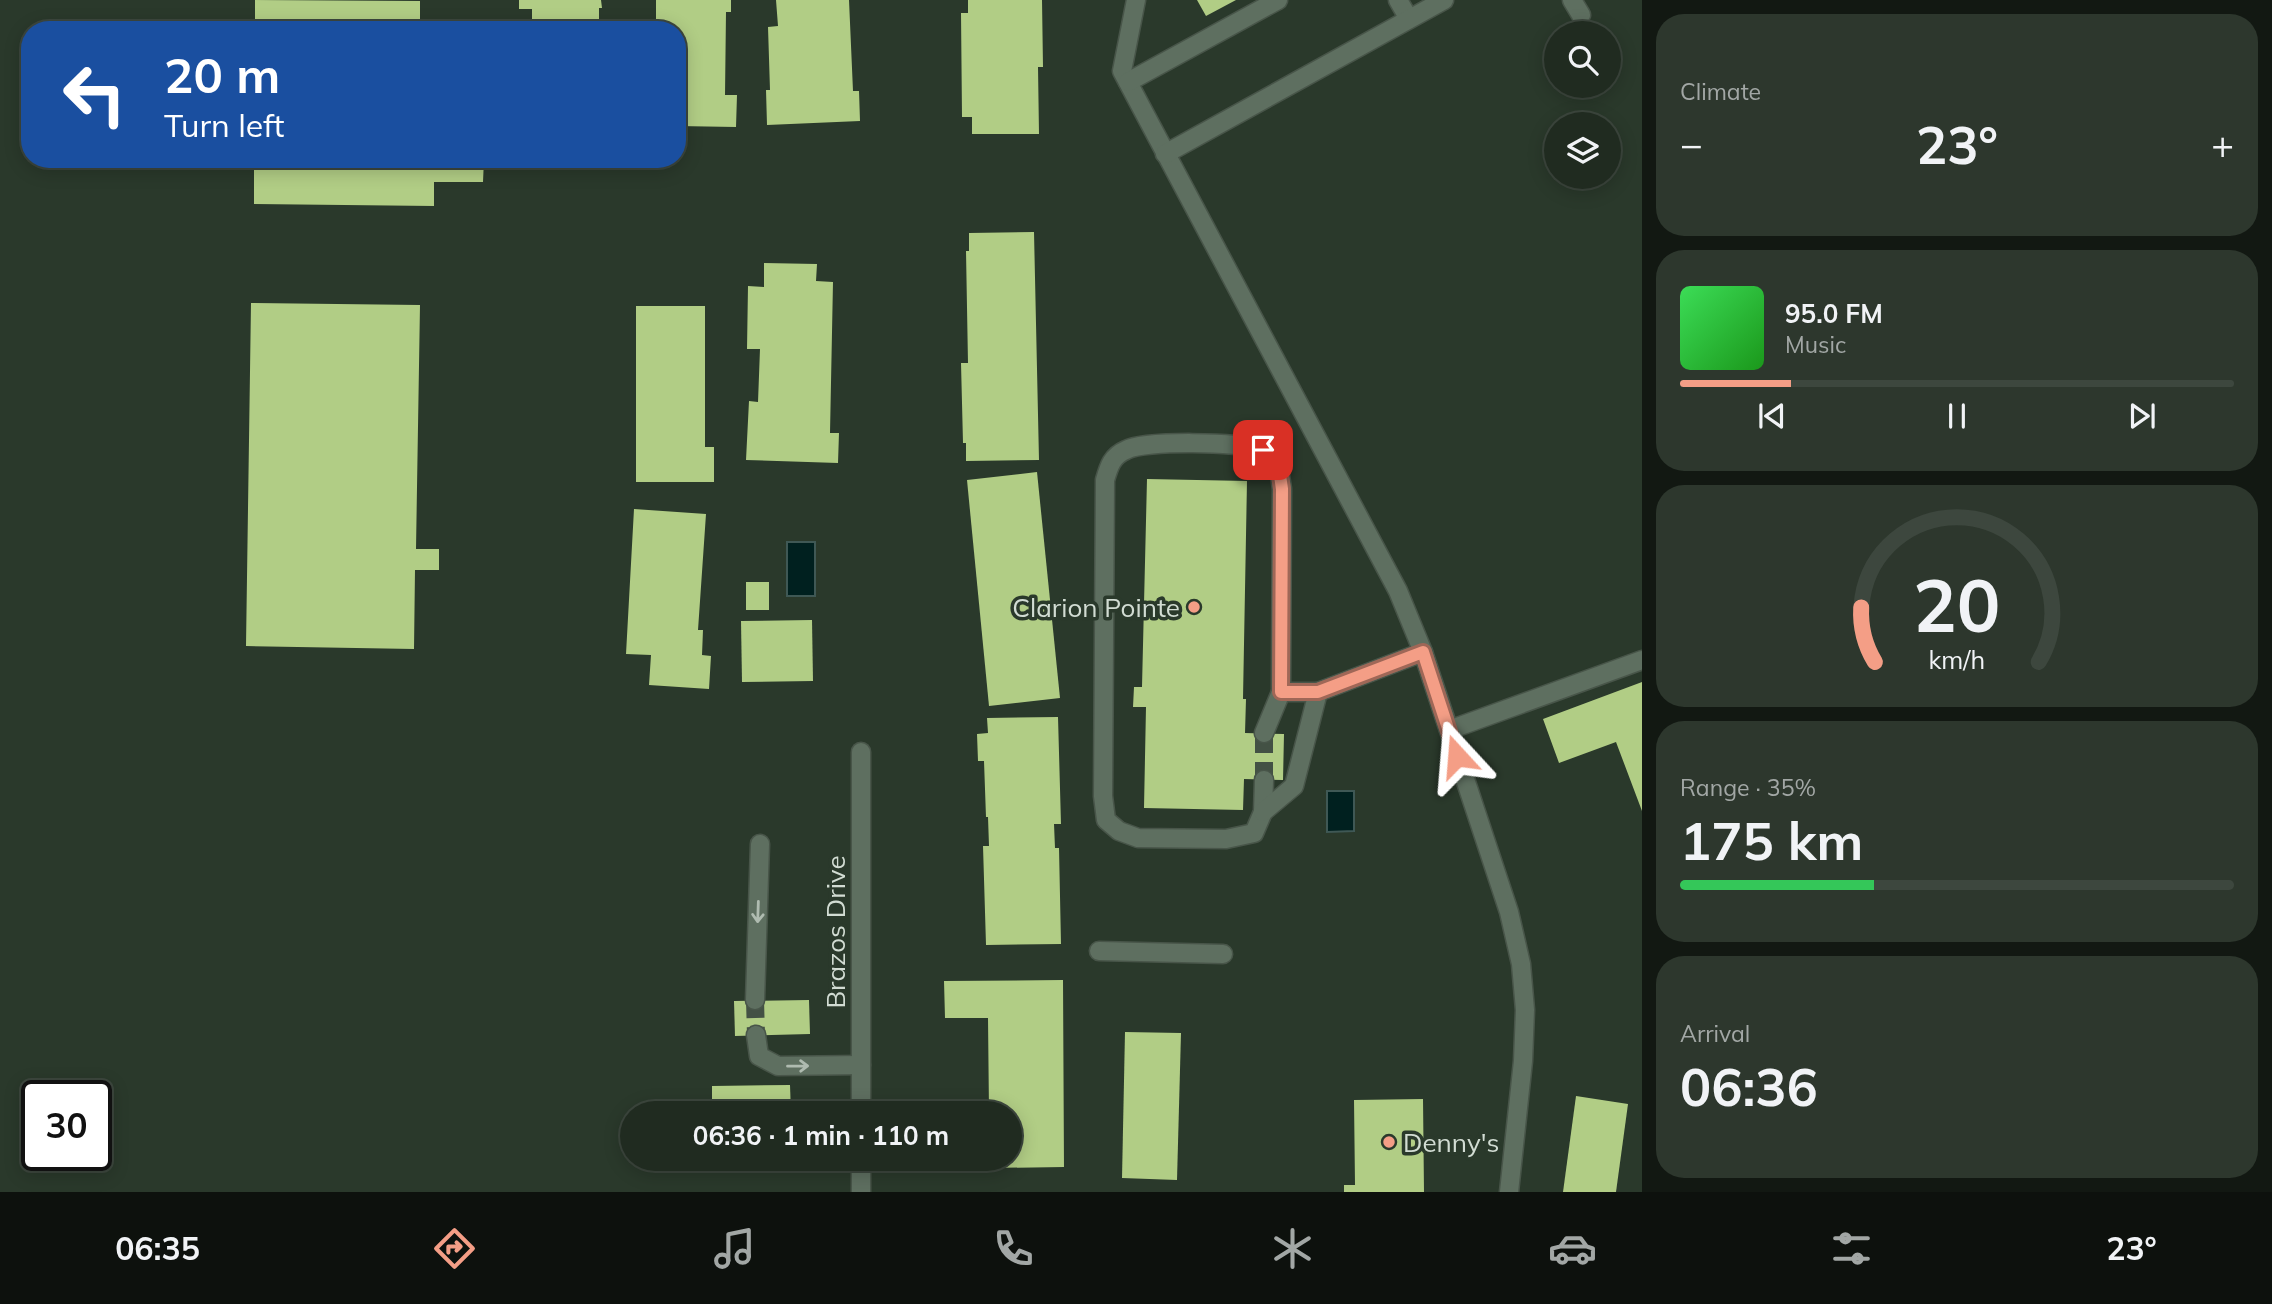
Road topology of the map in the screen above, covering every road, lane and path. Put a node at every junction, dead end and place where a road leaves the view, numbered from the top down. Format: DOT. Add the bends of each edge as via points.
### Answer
graph roads {
  1 [pos="1136,0"];
  2 [pos="1278,0"];
  3 [pos="1398,0"];
  4 [pos="1444,0"];
  5 [pos="1409,19"];
  6 [pos="1128,82"];
  7 [pos="1166,153"];
  8 [pos="1423,652"];
  9 [pos="1642,660"];
  10 [pos="1281,692"];
  11 [pos="1318,692"];
  12 [pos="1448,730"];
  13 [pos="1264,733"];
  14 [pos="861,752"];
  15 [pos="1264,780"];
  16 [pos="1263,812"];
  17 [pos="760,844"];
  18 [pos="1099,951"];
  19 [pos="1223,954"];
  20 [pos="755,1000"];
  21 [pos="756,1035"];
  22 [pos="861,1065"];
  23 [pos="861,1101"];
  24 [pos="861,1171"];
  25 [pos="861,1192"];
  26 [pos="1509,1192"];
  1 -- 6 [label="street" via="1122,71"];
  2 -- 6 [label="street"];
  3 -- 5 [label="street"];
  4 -- 5 [label="street"];
  5 -- 7 [label="street"];
  6 -- 7 [label="street"];
  7 -- 8 [label="street" via="1398,591"];
  8 -- 11 [label="street"];
  8 -- 12 [label="street"];
  9 -- 12 [label="street"];
  10 -- 11 [label="street"];
  10 -- 13 [label="street"];
  10 -- 16 [label="street" via="1282,489 1278,462 1263,450 1244,445 1148,444 1126,450 1111,461 1105,480 1106,820 1138,838 1226,839 1254,833"];
  11 -- 16 [label="street" via="1294,786"];
  12 -- 26 [label="street" via="1510,912 1521,964 1523,1061"];
  14 -- 22 [label="street, Brazos Drive"];
  15 -- 16 [label="street"];
  17 -- 20 [label="street, one-way"];
  18 -- 19 [label="street"];
  21 -- 22 [label="street, one-way" via="759,1056 778,1066"];
  22 -- 23 [label="street, Brazos Drive"];
  24 -- 25 [label="street"];
}
